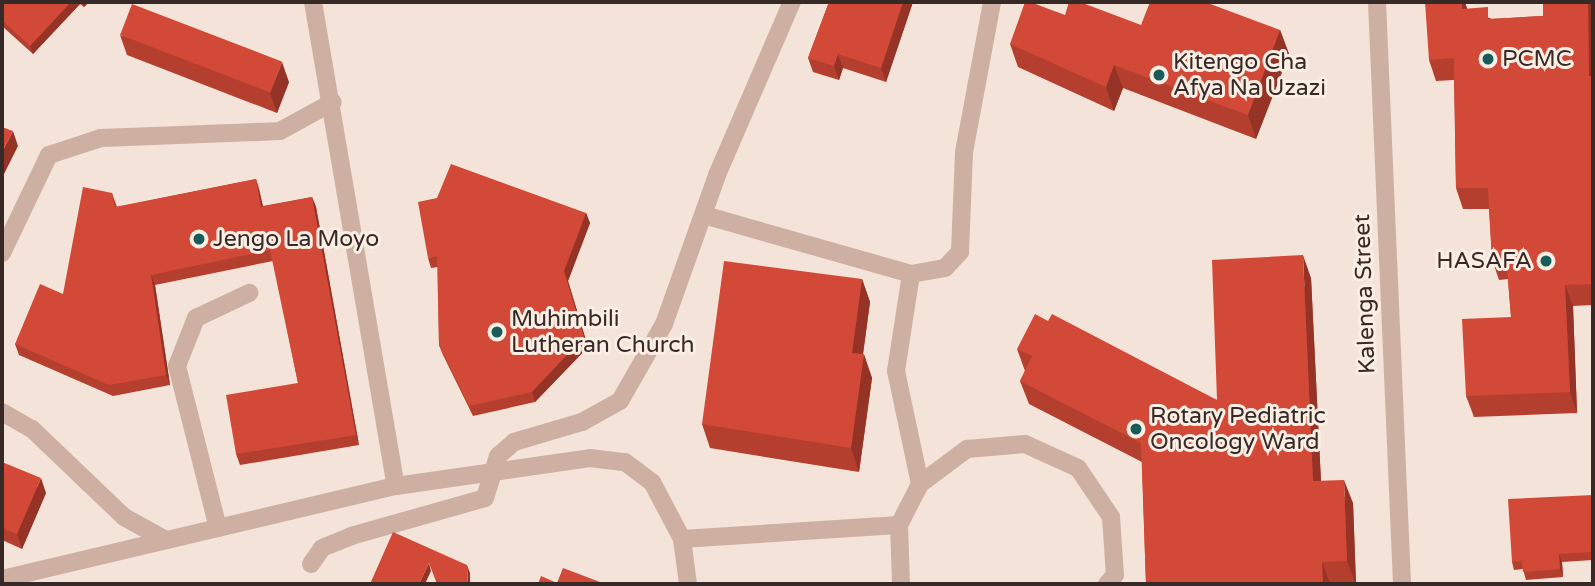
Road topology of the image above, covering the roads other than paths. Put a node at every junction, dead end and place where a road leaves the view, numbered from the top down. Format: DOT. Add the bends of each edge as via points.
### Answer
graph roads {
  1 [pos="313,2"];
  2 [pos="792,2"];
  3 [pos="992,2"];
  4 [pos="1377,2"];
  5 [pos="333,102"];
  6 [pos="704,215"];
  7 [pos="2,253"];
  8 [pos="911,274"];
  9 [pos="249,293"];
  10 [pos="2,412"];
  11 [pos="495,472"];
  12 [pos="920,484"];
  13 [pos="397,486"];
  14 [pos="899,525"];
  15 [pos="218,528"];
  16 [pos="682,539"];
  17 [pos="166,540"];
  18 [pos="311,565"];
  19 [pos="2,579"];
  20 [pos="688,584"];
  21 [pos="901,584"];
  22 [pos="1107,584"];
  23 [pos="1402,584"];
  1 -- 5 [label="street"];
  2 -- 6 [label="street"];
  3 -- 8 [label="street" via="964,152 960,252 944,268"];
  4 -- 23 [label="street, Kalenga Street"];
  5 -- 7 [label="street" via="280,131 101,138 49,155"];
  5 -- 13 [label="street"];
  6 -- 8 [label="street"];
  6 -- 11 [label="street" via="664,324 620,401 582,422 514,442 498,456"];
  8 -- 12 [label="street" via="896,371"];
  9 -- 15 [label="street" via="196,318 177,366"];
  10 -- 17 [label="street" via="32,429 124,517"];
  11 -- 13 [label="street"];
  11 -- 16 [label="street" via="590,458 625,462 652,482"];
  11 -- 18 [label="street" via="485,498 351,536 322,548"];
  12 -- 14 [label="street"];
  12 -- 22 [label="street" via="967,449 1025,444 1078,468 1111,517 1115,575"];
  13 -- 15 [label="street"];
  14 -- 16 [label="street"];
  14 -- 21 [label="street"];
  15 -- 17 [label="street"];
  16 -- 20 [label="street"];
  17 -- 19 [label="street"];
}
